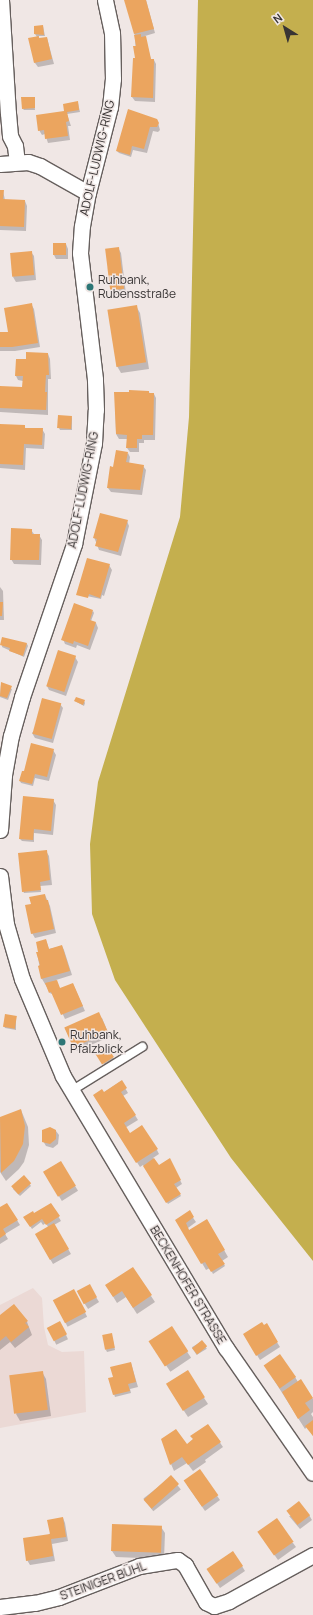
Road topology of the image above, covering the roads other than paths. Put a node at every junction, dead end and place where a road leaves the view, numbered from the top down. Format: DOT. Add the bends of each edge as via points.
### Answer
graph roads {
  1 [pos="1,0"];
  2 [pos="105,0"];
  3 [pos="17,162"];
  4 [pos="0,164"];
  5 [pos="88,193"];
  6 [pos="0,830"];
  7 [pos="0,876"];
  8 [pos="3,924"];
  9 [pos="142,1047"];
  10 [pos="71,1091"];
  11 [pos="313,1474"];
  12 [pos="313,1555"];
  13 [pos="0,1607"];
  1 -- 3 [label="street" via="10,136 15,146"];
  2 -- 5 [label="street, ADOLF-LUDWIG-RING" via="112,33 113,79 110,107"];
  3 -- 4 [label="street"];
  3 -- 5 [label="street" via="40,166"];
  5 -- 6 [label="street, ADOLF-LUDWIG-RING" via="80,253 94,379 94,443 74,544 11,736 4,775"];
  7 -- 8 [label="street"];
  8 -- 10 [label="street" via="33,1007"];
  9 -- 10 [label="lane"];
  10 -- 11 [label="street, BECKENHOFER STRASSE" via="226,1348"];
  12 -- 13 [label="street, STEINIGER BÜHL" via="229,1601 214,1606 206,1602 185,1566 178,1560 139,1566 35,1604"];
}
